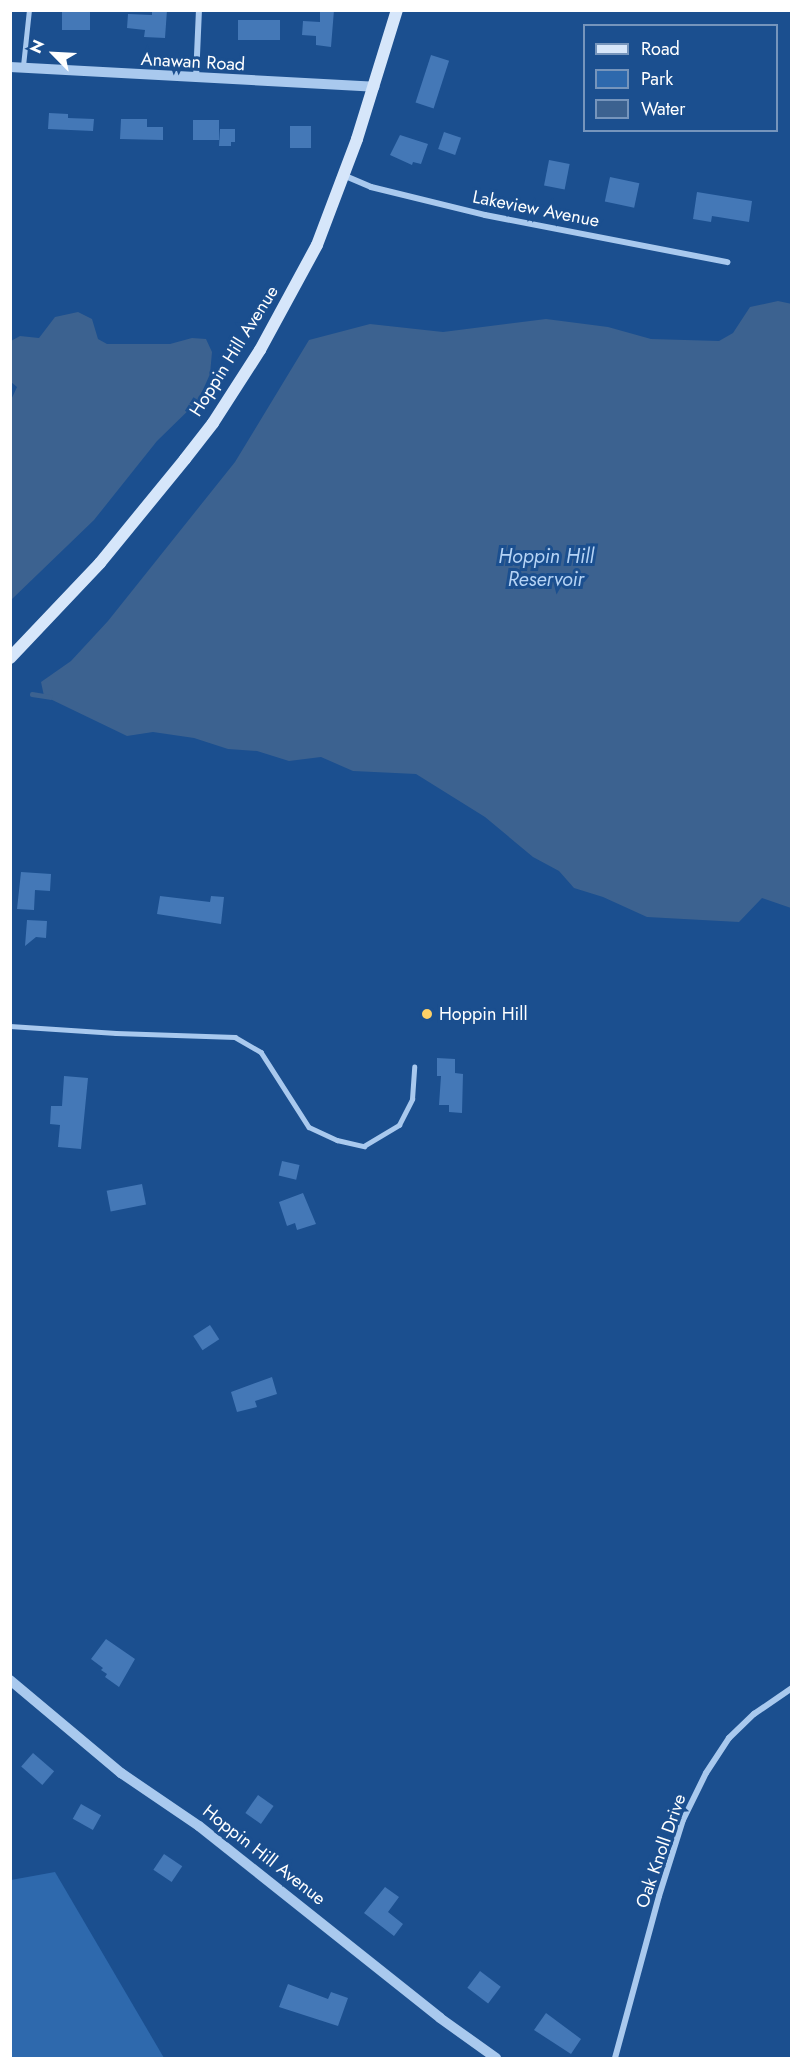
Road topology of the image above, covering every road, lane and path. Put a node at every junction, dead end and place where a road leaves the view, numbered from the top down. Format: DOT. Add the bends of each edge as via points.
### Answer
graph roads {
  1 [pos="29,10"];
  2 [pos="199,10"];
  3 [pos="397,10"];
  4 [pos="10,67"];
  5 [pos="23,69"];
  6 [pos="196,79"];
  7 [pos="374,87"];
  8 [pos="343,175"];
  9 [pos="727,262"];
  10 [pos="10,657"];
  11 [pos="10,1026"];
  12 [pos="414,1067"];
  13 [pos="10,1680"];
  14 [pos="792,1688"];
  15 [pos="496,2058"];
  16 [pos="615,2058"];
  1 -- 5 [label="lane"];
  2 -- 6 [label="street"];
  3 -- 7 [label="main road, Hoppin Hill Avenue"];
  4 -- 5 [label="street, Anawan Road"];
  5 -- 6 [label="street, Anawan Road"];
  6 -- 7 [label="street, Anawan Road"];
  7 -- 8 [label="main road, Hoppin Hill Avenue"];
  8 -- 9 [label="street, Lakeview Avenue" via="371,187 485,215"];
  8 -- 10 [label="main road, Hoppin Hill Avenue" via="317,245 290,298 213,423 100,563"];
  11 -- 12 [label="lane" via="235,1037 261,1052 309,1126 338,1140 364,1146 399,1125 412,1099"];
  13 -- 15 [label="street, Hoppin Hill Avenue" via="121,1773 199,1826"];
  14 -- 16 [label="street, Oak Knoll Drive" via="729,1737 683,1820"];
}
